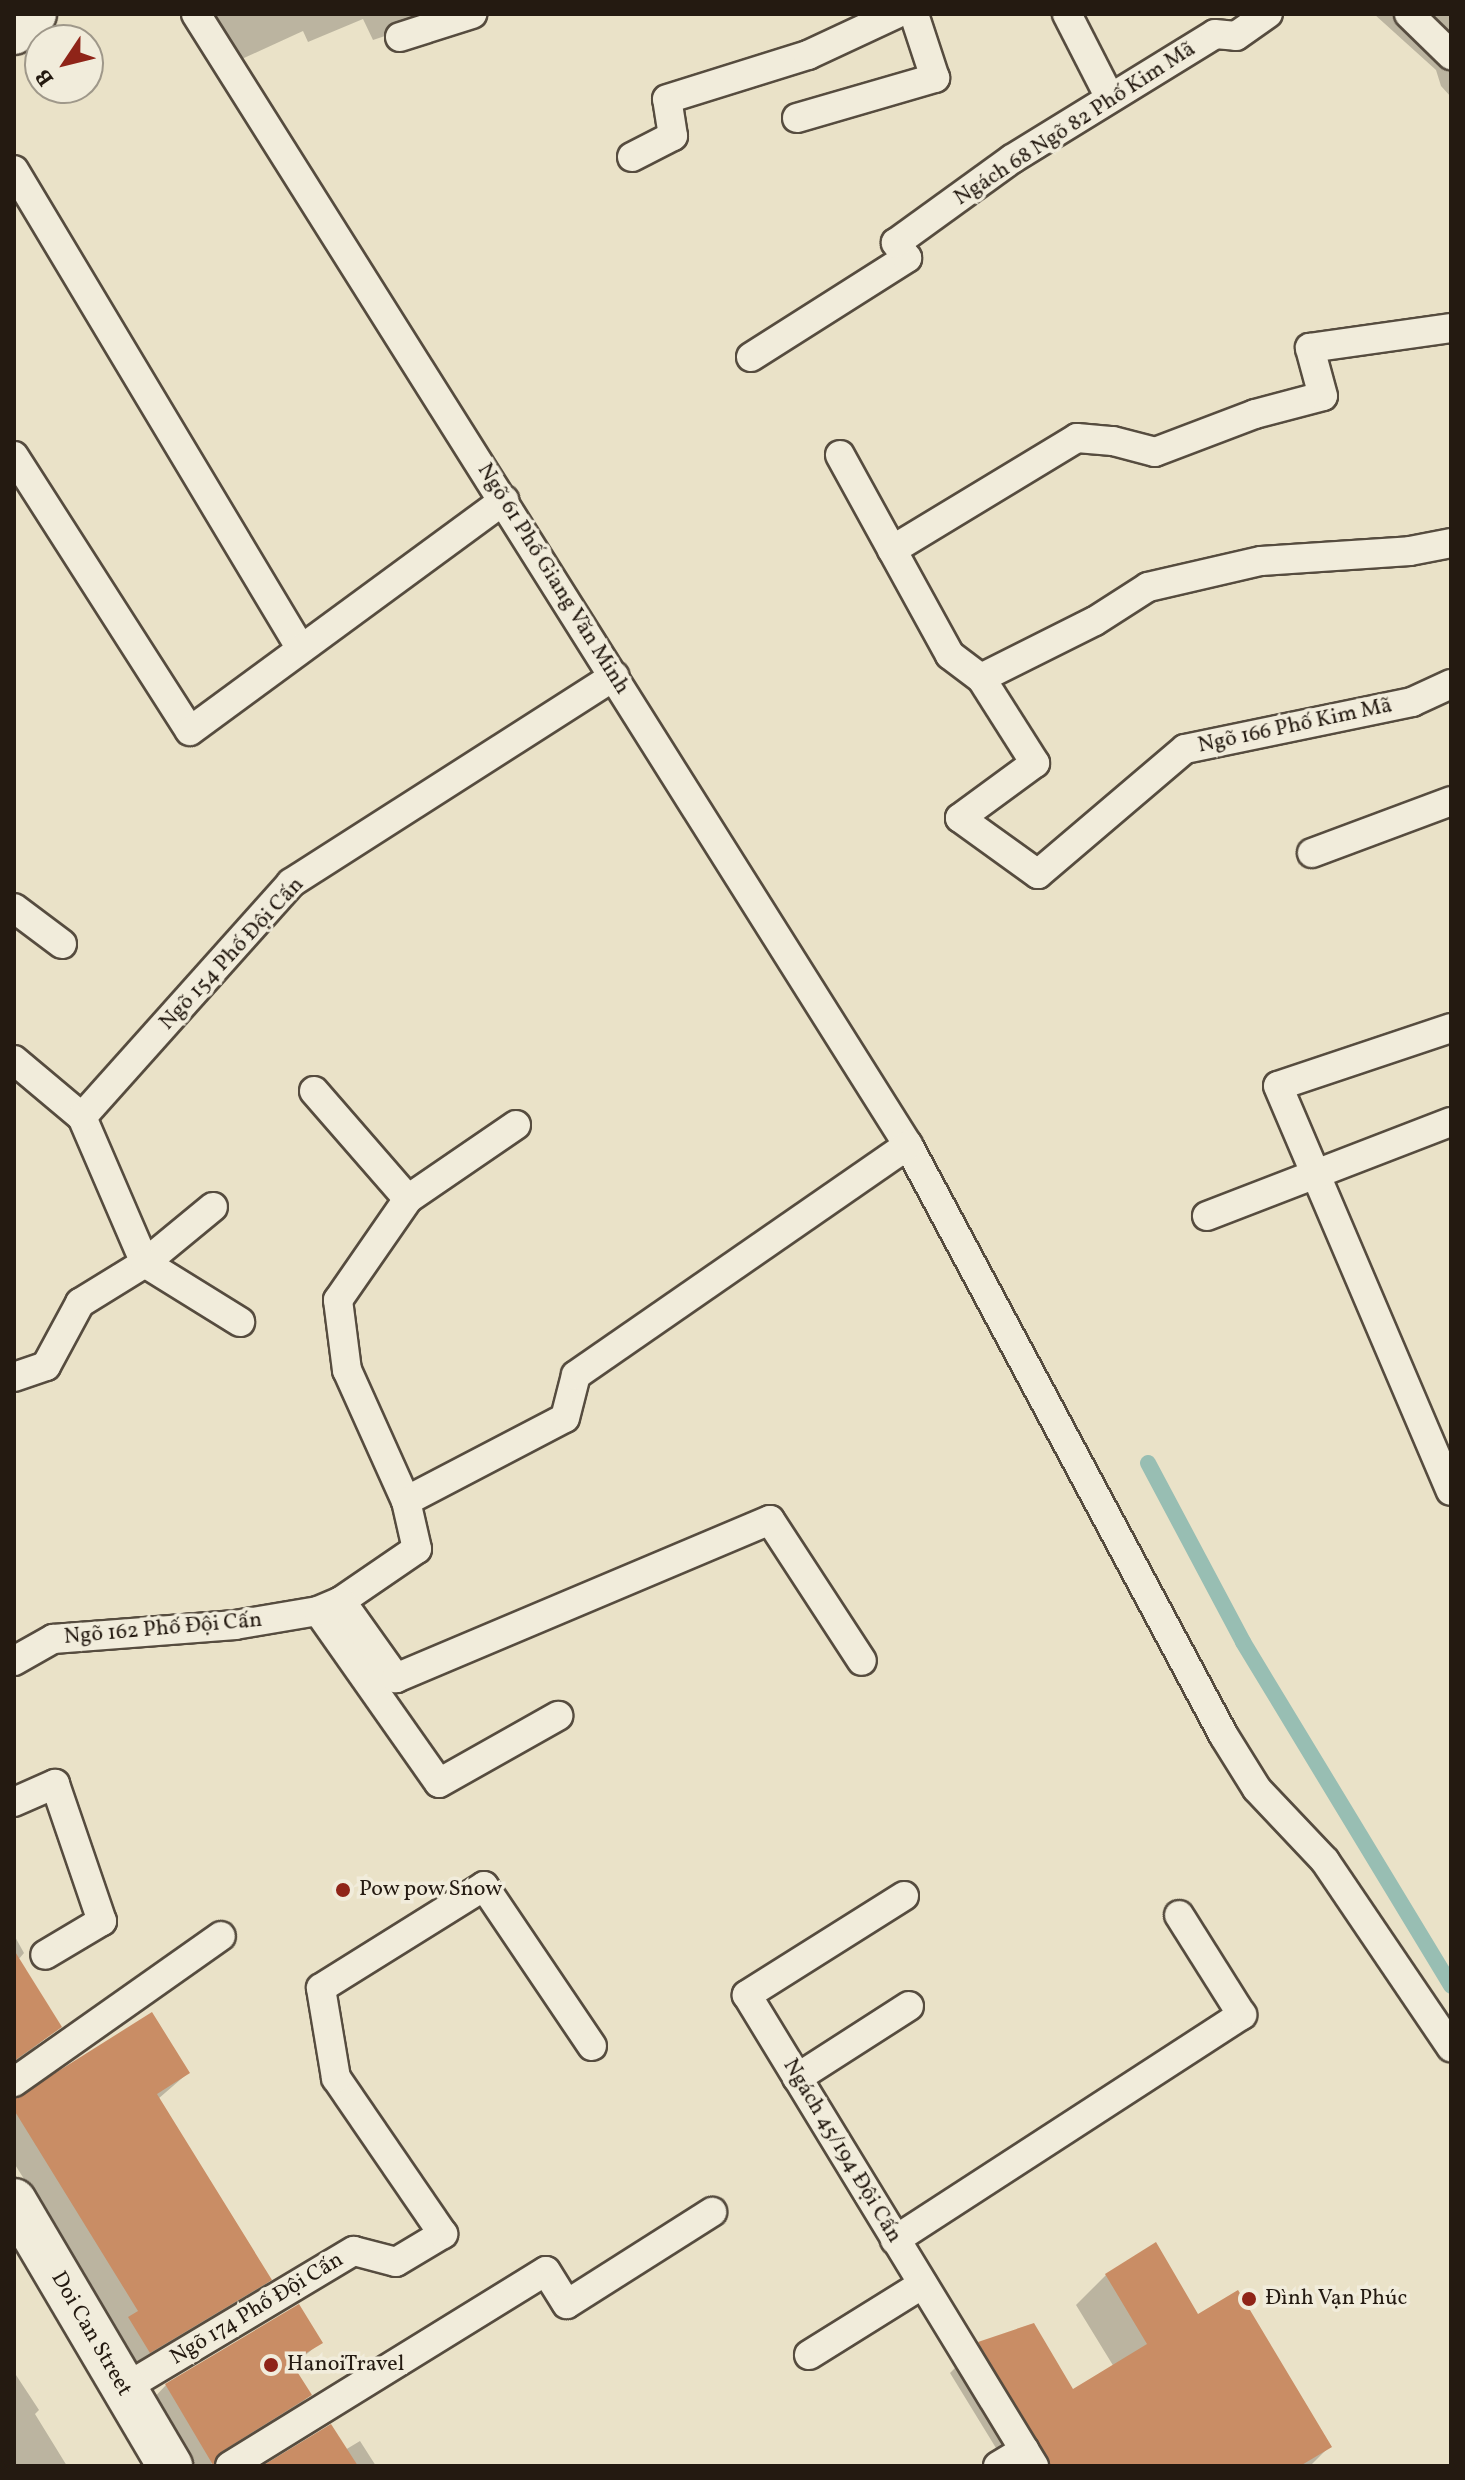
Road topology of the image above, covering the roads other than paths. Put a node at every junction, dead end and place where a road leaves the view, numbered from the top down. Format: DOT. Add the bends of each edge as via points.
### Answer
graph roads {
  1 [pos="34,14"];
  2 [pos="196,14"];
  3 [pos="472,14"];
  4 [pos="896,14"];
  5 [pos="914,14"];
  6 [pos="1067,14"];
  7 [pos="1268,14"];
  8 [pos="1409,14"];
  9 [pos="14,32"];
  10 [pos="400,37"];
  11 [pos="1451,55"];
  12 [pos="1110,98"];
  13 [pos="797,118"];
  14 [pos="632,157"];
  15 [pos="14,170"];
  16 [pos="1451,328"];
  17 [pos="751,357"];
  18 [pos="840,455"];
  19 [pos="19,475"];
  20 [pos="504,500"];
  21 [pos="1451,543"];
  22 [pos="892,550"];
  23 [pos="301,649"];
  24 [pos="615,676"];
  25 [pos="981,678"];
  26 [pos="1451,684"];
  27 [pos="1451,801"];
  28 [pos="1312,853"];
  29 [pos="14,908"];
  30 [pos="62,944"];
  31 [pos="1451,1028"];
  32 [pos="14,1060"];
  33 [pos="314,1091"];
  34 [pos="82,1117"];
  35 [pos="1451,1122"];
  36 [pos="516,1125"];
  37 [pos="908,1145"];
  38 [pos="1316,1174"];
  39 [pos="408,1199"];
  40 [pos="213,1207"];
  41 [pos="1207,1216"];
  42 [pos="145,1263"];
  43 [pos="240,1322"];
  44 [pos="14,1377"];
  45 [pos="1419,1471"];
  46 [pos="1451,1491"];
  47 [pos="406,1501"];
  48 [pos="329,1606"];
  49 [pos="14,1661"];
  50 [pos="862,1661"];
  51 [pos="558,1716"];
  52 [pos="14,1802"];
  53 [pos="904,1896"];
  54 [pos="1179,1915"];
  55 [pos="221,1936"];
  56 [pos="45,1955"];
  57 [pos="909,2006"];
  58 [pos="592,2046"];
  59 [pos="1451,2047"];
  60 [pos="797,2078"];
  61 [pos="14,2082"];
  62 [pos="16,2208"];
  63 [pos="712,2212"];
  64 [pos="895,2240"];
  65 [pos="923,2284"];
  66 [pos="809,2355"];
  67 [pos="123,2389"];
  68 [pos="1029,2458"];
  69 [pos="170,2466"];
  70 [pos="230,2466"];
  71 [pos="998,2466"];
  1 -- 9 [label="street"];
  2 -- 20 [label="lane, Ngõ 61 Phố Giang Văn Minh"];
  3 -- 10 [label="lane"];
  4 -- 14 [label="lane" via="808,55 667,99 673,136"];
  5 -- 13 [label="lane" via="935,78"];
  6 -- 12 [label="lane"];
  7 -- 12 [label="lane, Ngách 68 Ngõ 82 Phố Kim Mã" via="1236,36 1215,34"];
  8 -- 11 [label="lane"];
  12 -- 17 [label="lane, Ngách 68 Ngõ 82 Phố Kim Mã" via="1012,159 896,243 907,258"];
  15 -- 23 [label="lane"];
  16 -- 22 [label="lane" via="1310,348 1323,396 1255,414 1155,452 1077,438"];
  18 -- 22 [label="lane"];
  19 -- 23 [label="lane" via="190,731"];
  20 -- 23 [label="lane"];
  20 -- 24 [label="lane, Ngõ 61 Phố Giang Văn Minh"];
  21 -- 25 [label="lane" via="1410,551 1261,561 1148,587 1095,621"];
  22 -- 25 [label="lane" via="950,655"];
  24 -- 34 [label="lane, Ngõ 154 Phố Đội Cấn" via="291,883"];
  24 -- 37 [label="lane, Ngõ 61 Phố Giang Văn Minh"];
  25 -- 26 [label="lane, Ngõ 166 Phố Kim Mã" via="1035,763 960,818 1038,874 1185,749 1412,702"];
  27 -- 28 [label="lane"];
  29 -- 30 [label="lane"];
  31 -- 38 [label="lane" via="1278,1086"];
  32 -- 34 [label="lane"];
  33 -- 39 [label="lane"];
  34 -- 42 [label="lane"];
  35 -- 38 [label="lane"];
  36 -- 39 [label="lane"];
  37 -- 47 [label="lane" via="576,1375 565,1418"];
  37 -- 59 [label="lane, Ngõ 61 Phố Giang Văn Minh" via="1224,1736 1257,1789 1325,1861"];
  38 -- 41 [label="lane"];
  38 -- 46 [label="lane"];
  39 -- 47 [label="lane" via="338,1300 347,1370"];
  40 -- 42 [label="lane"];
  42 -- 43 [label="lane"];
  42 -- 44 [label="lane" via="80,1303 46,1366"];
  45 -- 46 [label="lane"];
  47 -- 48 [label="lane" via="417,1549"];
  48 -- 49 [label="lane, Ngõ 162 Phố Đội Cấn" via="235,1625 53,1639"];
  48 -- 50 [label="lane" via="396,1678 770,1520"];
  48 -- 51 [label="lane" via="439,1783"];
  52 -- 56 [label="lane" via="55,1784 102,1921"];
  53 -- 60 [label="lane, Ngách 45/194 Đội Cấn" via="747,1995"];
  54 -- 64 [label="lane" via="1242,2015"];
  55 -- 61 [label="lane"];
  57 -- 60 [label="lane"];
  58 -- 67 [label="lane, Ngõ 174 Phố Đội Cấn" via="484,1886 321,1988 336,2078 443,2234 396,2262 354,2251"];
  60 -- 64 [label="lane, Ngách 45/194 Đội Cấn"];
  62 -- 67 [label="street, Doi Can Street"];
  63 -- 70 [label="lane" via="567,2304 546,2271"];
  64 -- 65 [label="lane, Ngách 45/194 Đội Cấn"];
  65 -- 66 [label="lane"];
  65 -- 68 [label="lane, Ngách 45/194 Đội Cấn"];
  67 -- 69 [label="street, Doi Can Street"];
  68 -- 71 [label="lane"];
}
